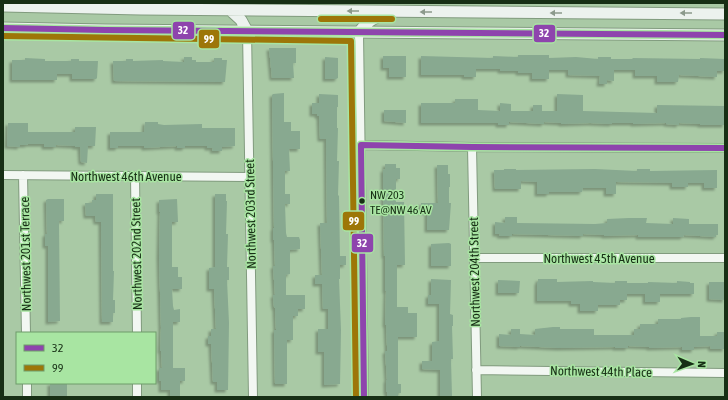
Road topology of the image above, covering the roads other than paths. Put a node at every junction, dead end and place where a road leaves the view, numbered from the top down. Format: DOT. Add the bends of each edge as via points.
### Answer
graph roads {
  1 [pos="42,5"];
  2 [pos="3,6"];
  3 [pos="230,10"];
  4 [pos="392,11"];
  5 [pos="725,14"];
  6 [pos="3,28"];
  7 [pos="247,31"];
  8 [pos="359,33"];
  9 [pos="725,35"];
  10 [pos="361,145"];
  11 [pos="472,147"];
  12 [pos="725,148"];
  13 [pos="3,175"];
  14 [pos="24,175"];
  15 [pos="135,176"];
  16 [pos="249,177"];
  17 [pos="474,258"];
  18 [pos="725,258"];
  19 [pos="26,332"];
  20 [pos="137,332"];
  21 [pos="476,370"];
  22 [pos="725,373"];
  23 [pos="27,384"];
  24 [pos="137,384"];
  25 [pos="27,397"];
  26 [pos="137,397"];
  27 [pos="253,397"];
  28 [pos="364,397"];
  29 [pos="476,397"];
  1 -- 2 [label="main road"];
  1 -- 3 [label="main road"];
  4 -- 3 [label="main road, one-way"];
  3 -- 7 [label="main road" via="241,20"];
  5 -- 4 [label="main road, one-way"];
  4 -- 8 [label="main road" via="368,22"];
  6 -- 7 [label="main road"];
  7 -- 8 [label="main road"];
  7 -- 16 [label="street, Northwest 203rd Street"];
  8 -- 9 [label="main road"];
  8 -- 10 [label="street"];
  10 -- 11 [label="street"];
  10 -- 28 [label="street"];
  11 -- 12 [label="street"];
  11 -- 17 [label="street, Northwest 204th Street"];
  13 -- 14 [label="street, Northwest 46th Avenue"];
  14 -- 15 [label="street, Northwest 46th Avenue"];
  14 -- 19 [label="street, Northwest 201st Terrace"];
  15 -- 16 [label="street, Northwest 46th Avenue"];
  15 -- 20 [label="street, Northwest 202nd Street"];
  16 -- 27 [label="street, Northwest 203rd Street"];
  17 -- 18 [label="street, Northwest 45th Avenue"];
  17 -- 21 [label="street, Northwest 204th Street"];
  21 -- 22 [label="street, Northwest 44th Place"];
  21 -- 29 [label="street, Northwest 204th Street"];
  23 -- 25 [label="street"];
  24 -- 26 [label="street"];
}
